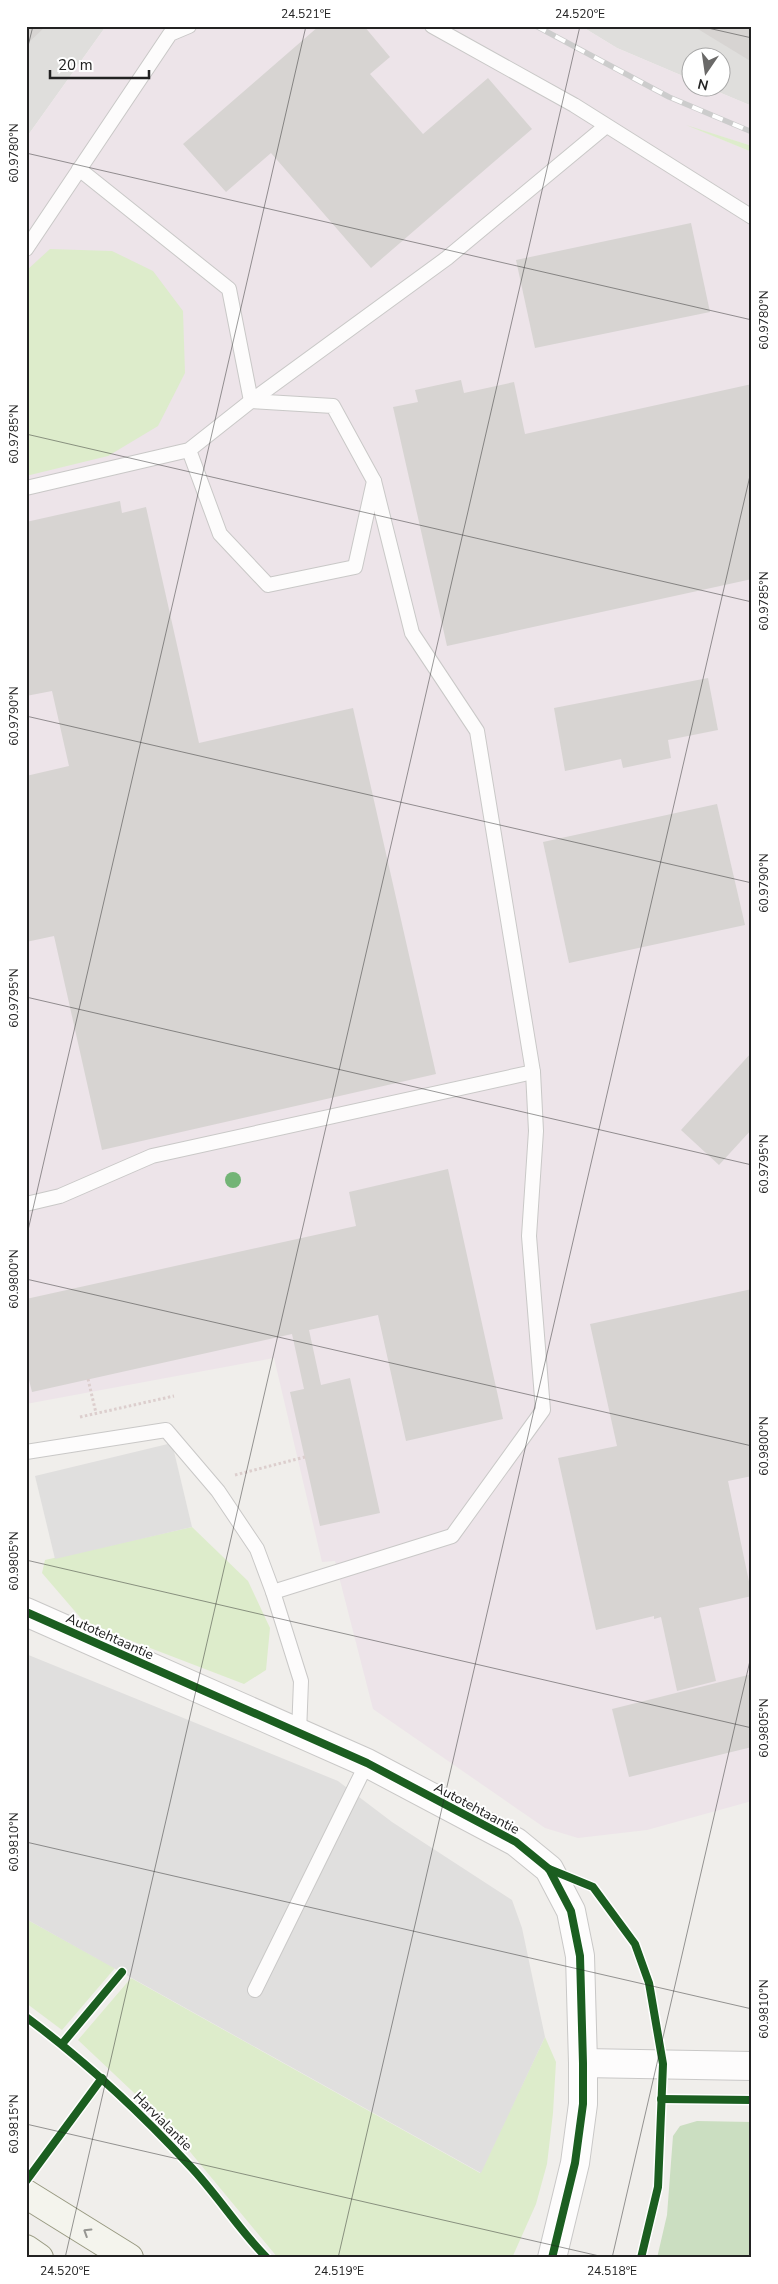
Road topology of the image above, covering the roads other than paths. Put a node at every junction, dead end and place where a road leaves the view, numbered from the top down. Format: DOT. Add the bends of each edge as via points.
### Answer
graph roads {
  1 [pos="189,26"];
  2 [pos="432,26"];
  3 [pos="606,126"];
  4 [pos="80,169"];
  5 [pos="752,217"];
  6 [pos="26,248"];
  7 [pos="251,401"];
  8 [pos="189,450"];
  9 [pos="374,481"];
  10 [pos="26,488"];
  11 [pos="533,1072"];
  12 [pos="26,1204"];
  13 [pos="26,1452"];
  14 [pos="273,1592"];
  15 [pos="26,1612"];
  16 [pos="299,1733"];
  17 [pos="367,1763"];
  18 [pos="255,1990"];
  19 [pos="583,2063"];
  20 [pos="752,2066"];
  21 [pos="26,2194"];
  22 [pos="26,2249"];
  23 [pos="39,2258"];
  24 [pos="128,2258"];
  25 [pos="552,2258"];
  1 -- 4 [label="lane" via="170,34"];
  2 -- 3 [label="lane"];
  3 -- 5 [label="lane"];
  3 -- 7 [label="lane" via="447,258"];
  4 -- 6 [label="lane"];
  4 -- 7 [label="lane" via="229,289"];
  7 -- 8 [label="lane"];
  7 -- 9 [label="lane" via="333,406"];
  8 -- 9 [label="lane" via="220,534 268,585 355,567"];
  8 -- 10 [label="lane"];
  9 -- 11 [label="lane" via="412,633 477,731"];
  11 -- 12 [label="lane" via="152,1156 60,1196"];
  11 -- 14 [label="lane" via="536,1131 529,1236 543,1410 452,1536"];
  13 -- 14 [label="lane" via="166,1430 210,1482 257,1549"];
  14 -- 16 [label="lane" via="301,1681"];
  15 -- 16 [label="street, Autotehtaantie"];
  16 -- 17 [label="street, Autotehtaantie"];
  17 -- 18 [label="lane"];
  17 -- 19 [label="street, Autotehtaantie" via="516,1842 549,1869 571,1911 580,1956"];
  19 -- 20 [label="street"];
  19 -- 25 [label="street, Autotehtaantie" via="583,2104 575,2163"];
  24 -- 21 [label="main road, one-way"];
  22 -- 23 [label="main road"];
}
